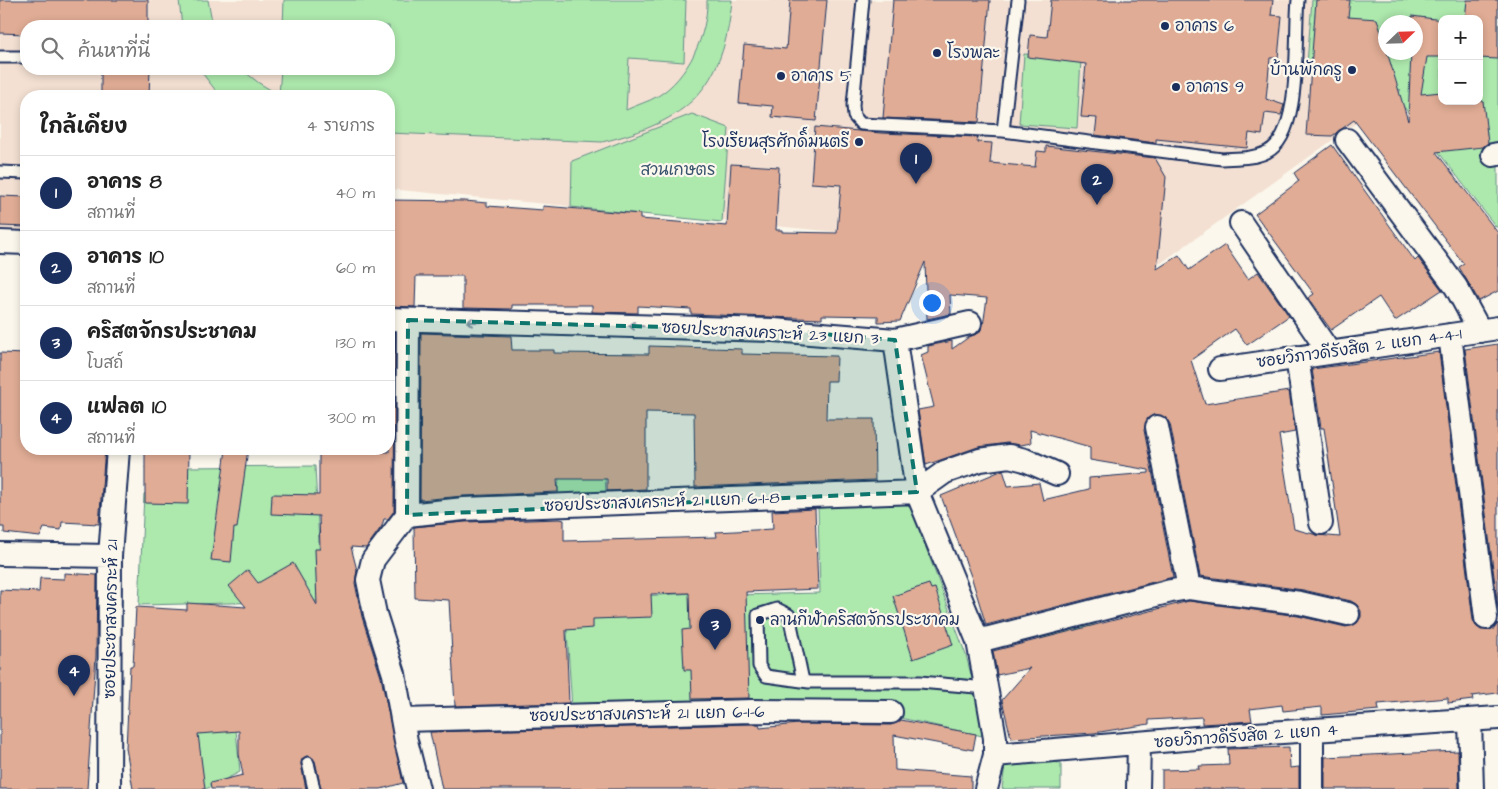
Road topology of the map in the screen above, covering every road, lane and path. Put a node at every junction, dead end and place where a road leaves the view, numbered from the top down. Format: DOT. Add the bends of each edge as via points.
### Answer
graph roads {
  1 [pos="863,0"];
  2 [pos="1018,0"];
  3 [pos="1298,0"];
  4 [pos="0,57"];
  5 [pos="20,57"];
  6 [pos="1003,131"];
  7 [pos="1347,140"];
  8 [pos="0,172"];
  9 [pos="20,173"];
  10 [pos="1241,223"];
  11 [pos="0,242"];
  12 [pos="20,243"];
  13 [pos="398,319"];
  14 [pos="970,323"];
  15 [pos="1489,330"];
  16 [pos="1450,335"];
  17 [pos="895,340"];
  18 [pos="1329,352"];
  19 [pos="1297,357"];
  20 [pos="1220,369"];
  21 [pos="1157,427"];
  22 [pos="118,455"];
  23 [pos="1057,474"];
  24 [pos="917,492"];
  25 [pos="407,515"];
  26 [pos="1321,523"];
  27 [pos="0,554"];
  28 [pos="110,556"];
  29 [pos="1189,588"];
  30 [pos="1348,614"];
  31 [pos="1486,618"];
  32 [pos="978,641"];
  33 [pos="803,681"];
  34 [pos="987,688"];
  35 [pos="890,712"];
  36 [pos="1498,718"];
  37 [pos="403,720"];
  38 [pos="1470,720"];
  39 [pos="1312,731"];
  40 [pos="1139,744"];
  41 [pos="995,755"];
  42 [pos="308,763"];
  43 [pos="109,789"];
  44 [pos="314,789"];
  45 [pos="418,789"];
  46 [pos="986,789"];
  47 [pos="1138,789"];
  48 [pos="1312,789"];
  49 [pos="1472,789"];
  1 -- 6 [label="lane" via="853,105 854,116 861,124"];
  2 -- 6 [label="lane"];
  3 -- 6 [label="lane" via="1292,110 1283,139 1267,152 1247,158 1222,159"];
  4 -- 5 [label="lane"];
  7 -- 15 [label="street"];
  8 -- 9 [label="lane"];
  10 -- 18 [label="street"];
  11 -- 12 [label="street"];
  17 -- 13 [label="street, ซอยประชาสงเคราะห์ 23 แยก 3, one-way" via="774,330"];
  13 -- 25 [label="street"];
  14 -- 17 [label="street"];
  15 -- 16 [label="street, ซอยวิภาวดีรังสิต 2 แยก 4-4-1"];
  16 -- 18 [label="street, ซอยวิภาวดีรังสิต 2 แยก 4-4-1"];
  16 -- 31 [label="street"];
  17 -- 24 [label="street, ซอยประชาสงเคราะห์ 23 แยก 3"];
  18 -- 19 [label="street, ซอยวิภาวดีรังสิต 2 แยก 4-4-1"];
  19 -- 20 [label="street, ซอยวิภาวดีรังสิต 2 แยก 4-4-1"];
  19 -- 26 [label="street"];
  21 -- 29 [label="street"];
  22 -- 28 [label="street, ซอยประชาสงเคราะห์ 21"];
  23 -- 24 [label="street" via="1009,456 980,460 945,472"];
  24 -- 25 [label="street, ซอยประชาสงเคราะห์ 21 แยก 6-1-8" via="472,509"];
  24 -- 32 [label="street, ซอยประชาสงเคราะห์ 23 แยก 3"];
  25 -- 37 [label="street" via="373,560 368,580"];
  27 -- 28 [label="street"];
  28 -- 43 [label="street, ซอยประชาสงเคราะห์ 21"];
  29 -- 30 [label="street" via="1300,603"];
  29 -- 32 [label="street"];
  32 -- 34 [label="street, ซอยประชาสงเคราะห์ 23 แยก 3"];
  33 -- 33 [label="lane" via="789,614 777,609 758,616 759,666 766,676"];
  33 -- 34 [label="lane" via="920,682"];
  34 -- 41 [label="street, ซอยประชาสงเคราะห์ 23 แยก 3"];
  35 -- 37 [label="street, ซอยประชาสงเคราะห์ 21 แยก 6-1-6" via="752,711"];
  36 -- 38 [label="street, ซอยวิภาวดีรังสิต 2 แยก 4"];
  37 -- 45 [label="street"];
  38 -- 39 [label="street, ซอยวิภาวดีรังสิต 2 แยก 4"];
  38 -- 49 [label="street"];
  39 -- 40 [label="street, ซอยวิภาวดีรังสิต 2 แยก 4"];
  39 -- 48 [label="street"];
  40 -- 41 [label="street, ซอยวิภาวดีรังสิต 2 แยก 4"];
  40 -- 47 [label="street"];
  41 -- 46 [label="street, ซอยประชาสงเคราะห์ 23 แยก 3"];
  42 -- 44 [label="lane"];
}
